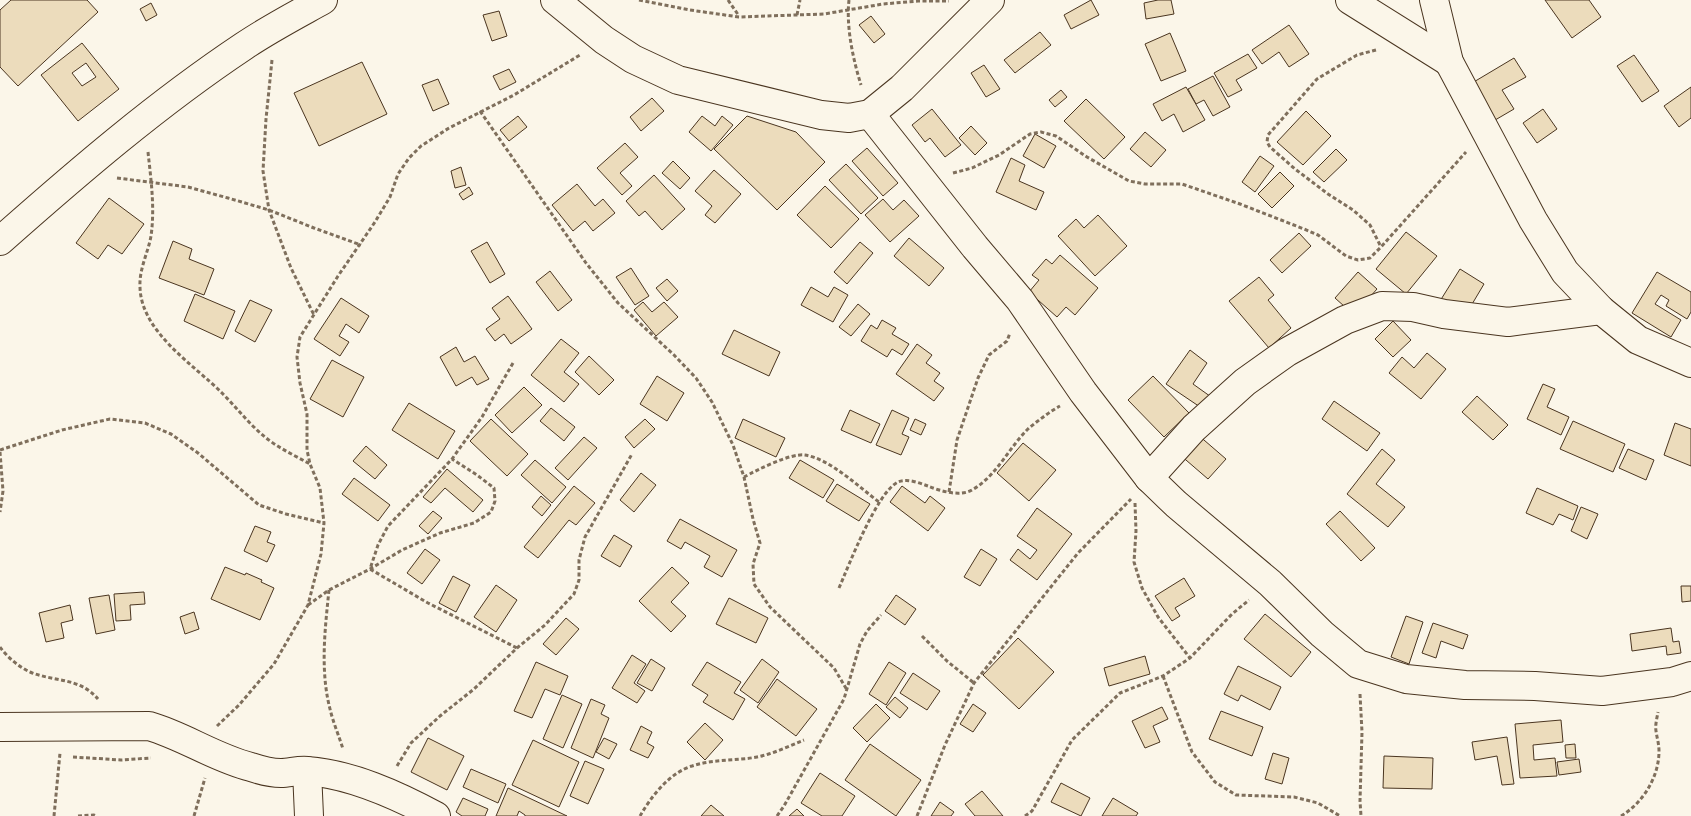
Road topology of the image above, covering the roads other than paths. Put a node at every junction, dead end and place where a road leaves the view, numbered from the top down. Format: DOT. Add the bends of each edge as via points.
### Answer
graph roads {
  1 [pos="323,0"];
  2 [pos="555,0"];
  3 [pos="1350,0"];
  4 [pos="1434,0"];
  5 [pos="989,1"];
  6 [pos="1449,62"];
  7 [pos="870,114"];
  8 [pos="0,241"];
  9 [pos="1601,310"];
  10 [pos="1691,362"];
  11 [pos="1149,478"];
  12 [pos="1681,679"];
  13 [pos="0,727"];
  14 [pos="307,771"];
  15 [pos="309,816"];
  16 [pos="436,816"];
  1 -- 8 [label="street" via="198,77 75,174"];
  2 -- 7 [label="street" via="633,59 678,80 821,115 849,118"];
  3 -- 6 [label="street"];
  4 -- 6 [label="street"];
  5 -- 7 [label="street" via="902,88"];
  6 -- 9 [label="street" via="1533,220 1565,272"];
  7 -- 11 [label="street" via="1020,300 1082,392"];
  9 -- 10 [label="street" via="1638,340"];
  9 -- 11 [label="street" via="1508,322 1412,307 1382,306 1345,320 1287,352 1245,382 1194,428"];
  11 -- 12 [label="street" via="1358,664 1406,679 1465,685 1602,691"];
  13 -- 14 [label="street" via="149,726 250,767 278,773"];
  14 -- 15 [label="street"];
  14 -- 16 [label="street" via="354,780"];
}
